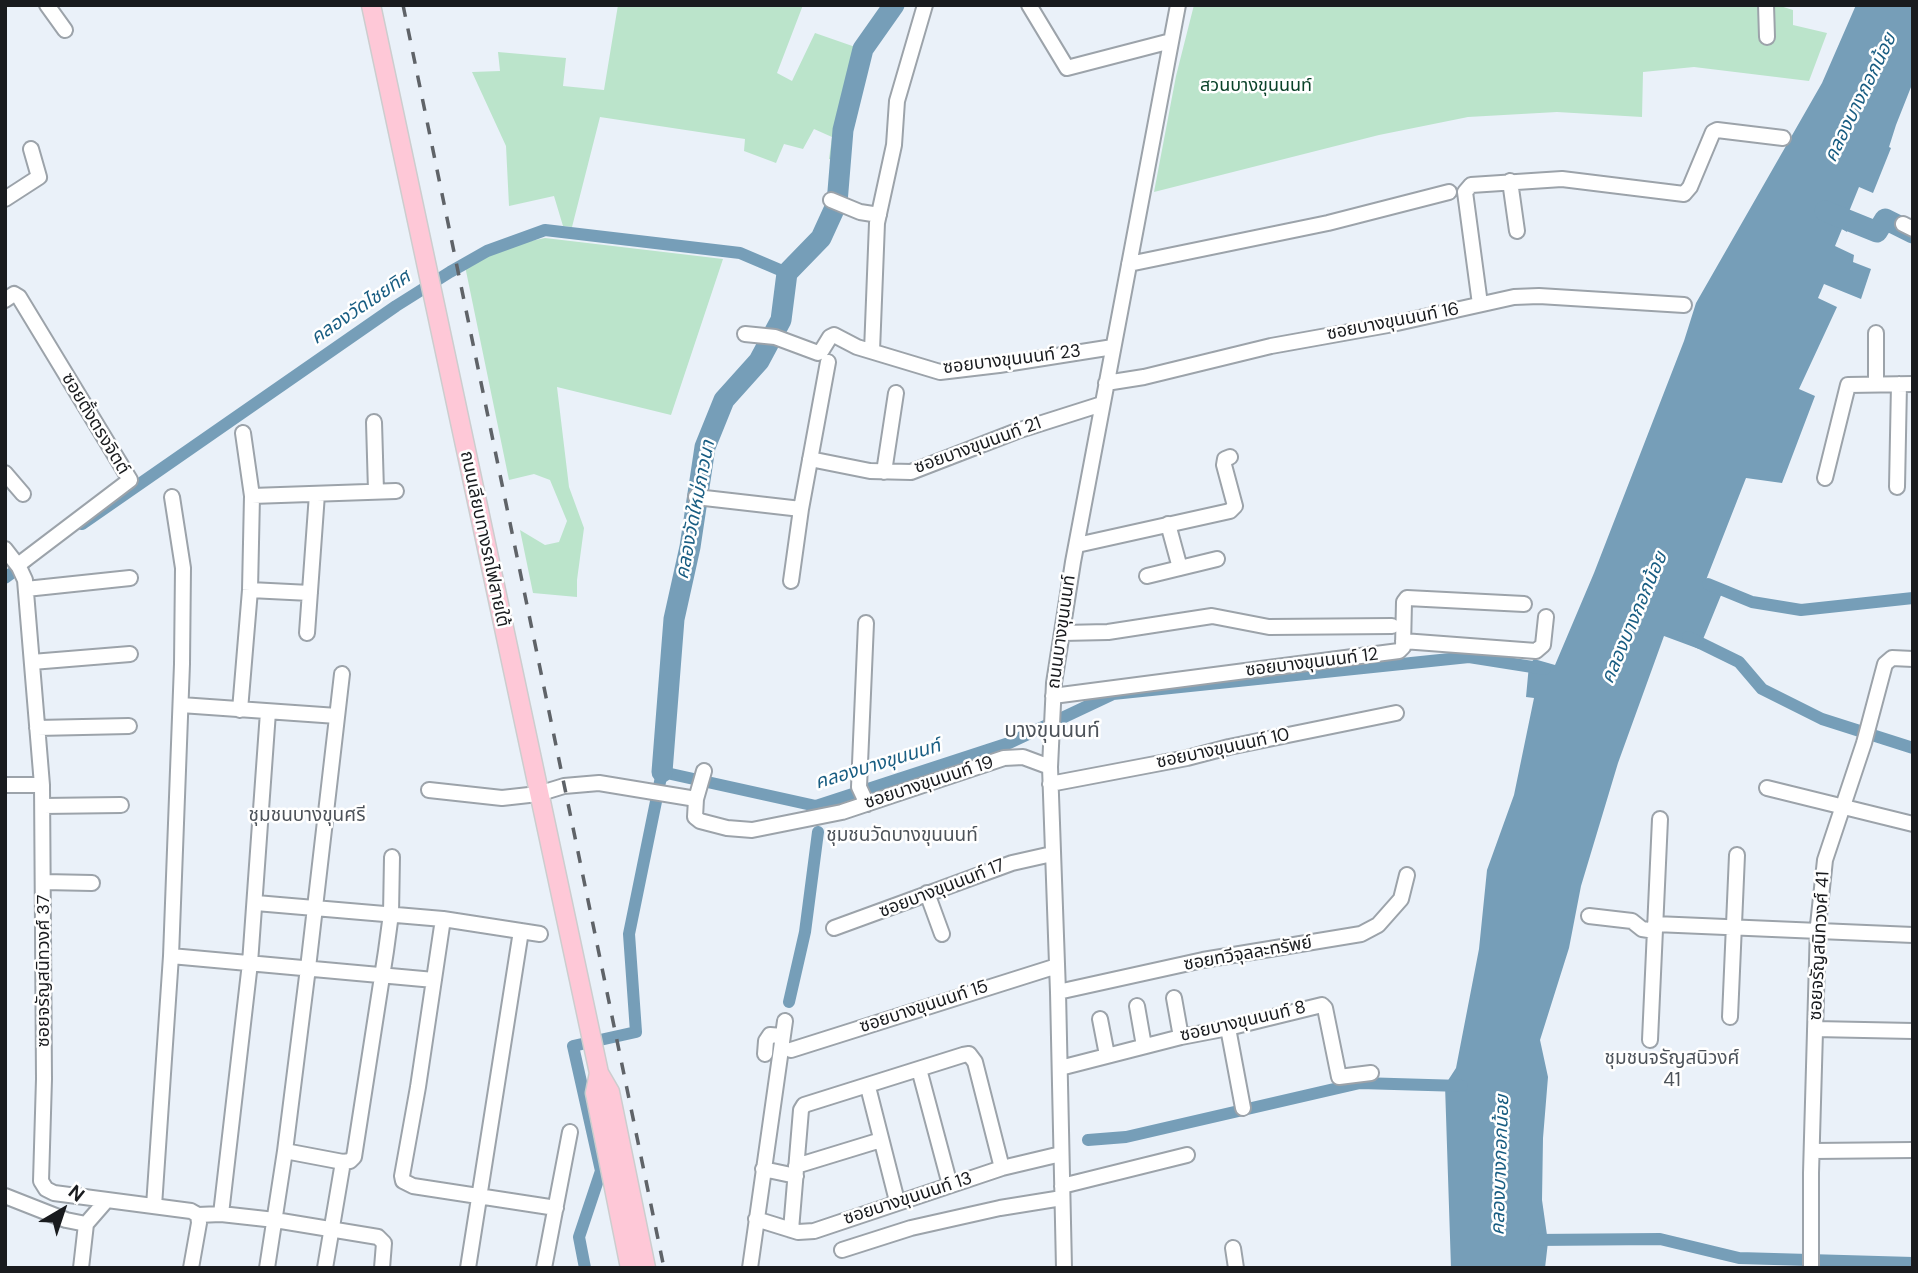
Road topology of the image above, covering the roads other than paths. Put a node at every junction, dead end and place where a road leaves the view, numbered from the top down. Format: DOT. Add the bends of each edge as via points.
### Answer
graph roads {
  1 [pos="47,5"];
  2 [pos="371,5"];
  3 [pos="925,5"];
  4 [pos="1029,5"];
  5 [pos="1178,5"];
  6 [pos="1766,5"];
  7 [pos="65,30"];
  8 [pos="1767,37"];
  9 [pos="1171,41"];
  10 [pos="1783,138"];
  11 [pos="31,149"];
  12 [pos="1510,181"];
  13 [pos="1449,192"];
  14 [pos="5,199"];
  15 [pos="831,200"];
  16 [pos="879,215"];
  17 [pos="1517,232"];
  18 [pos="1129,264"];
  19 [pos="5,300"];
  20 [pos="1480,304"];
  21 [pos="1684,305"];
  22 [pos="1877,332"];
  23 [pos="745,334"];
  24 [pos="1113,347"];
  25 [pos="872,351"];
  26 [pos="828,362"];
  27 [pos="1106,383"];
  28 [pos="1876,383"];
  29 [pos="1906,384"];
  30 [pos="896,393"];
  31 [pos="1102,404"];
  32 [pos="374,422"];
  33 [pos="243,433"];
  34 [pos="1230,457"];
  35 [pos="810,459"];
  36 [pos="884,472"];
  37 [pos="5,473"];
  38 [pos="1825,478"];
  39 [pos="1896,487"];
  40 [pos="376,491"];
  41 [pos="396,491"];
  42 [pos="23,494"];
  43 [pos="317,494"];
  44 [pos="252,496"];
  45 [pos="172,497"];
  46 [pos="699,497"];
  47 [pos="801,509"];
  48 [pos="1168,524"];
  49 [pos="1077,545"];
  50 [pos="5,549"];
  51 [pos="1217,559"];
  52 [pos="1180,568"];
  53 [pos="22,575"];
  54 [pos="1147,576"];
  55 [pos="130,578"];
  56 [pos="791,581"];
  57 [pos="250,590"];
  58 [pos="310,593"];
  59 [pos="1524,604"];
  60 [pos="1546,617"];
  61 [pos="866,623"];
  62 [pos="1392,625"];
  63 [pos="307,633"];
  64 [pos="1062,633"];
  65 [pos="1403,641"];
  66 [pos="130,654"];
  67 [pos="1913,659"];
  68 [pos="32,662"];
  69 [pos="342,674"];
  70 [pos="1053,696"];
  71 [pos="181,705"];
  72 [pos="240,710"];
  73 [pos="268,712"];
  74 [pos="1396,713"];
  75 [pos="337,716"];
  76 [pos="129,726"];
  77 [pos="37,728"];
  78 [pos="1050,767"];
  79 [pos="1050,783"];
  80 [pos="5,785"];
  81 [pos="42,785"];
  82 [pos="1768,788"];
  83 [pos="429,790"];
  84 [pos="538,794"];
  85 [pos="867,804"];
  86 [pos="43,806"];
  87 [pos="121,806"];
  88 [pos="1845,806"];
  89 [pos="1660,819"];
  90 [pos="1913,824"];
  91 [pos="1052,854"];
  92 [pos="1737,855"];
  93 [pos="392,857"];
  94 [pos="1407,875"];
  95 [pos="44,882"];
  96 [pos="92,883"];
  97 [pos="928,893"];
  98 [pos="256,903"];
  99 [pos="316,908"];
  100 [pos="391,914"];
  101 [pos="1589,916"];
  102 [pos="443,919"];
  103 [pos="1655,927"];
  104 [pos="1734,927"];
  105 [pos="834,928"];
  106 [pos="1818,930"];
  107 [pos="521,932"];
  108 [pos="540,934"];
  109 [pos="942,934"];
  110 [pos="1913,935"];
  111 [pos="171,956"];
  112 [pos="250,963"];
  113 [pos="1057,966"];
  114 [pos="308,968"];
  115 [pos="382,974"];
  116 [pos="434,980"];
  117 [pos="1058,992"];
  118 [pos="1174,998"];
  119 [pos="1137,1006"];
  120 [pos="1730,1017"];
  121 [pos="1100,1019"];
  122 [pos="785,1021"];
  123 [pos="1228,1028"];
  124 [pos="1815,1029"];
  125 [pos="1913,1031"];
  126 [pos="1181,1037"];
  127 [pos="1650,1040"];
  128 [pos="1143,1046"];
  129 [pos="772,1053"];
  130 [pos="1107,1055"];
  131 [pos="919,1069"];
  132 [pos="1060,1069"];
  133 [pos="1371,1073"];
  134 [pos="868,1087"];
  135 [pos="602,1093"];
  136 [pos="1243,1108"];
  137 [pos="570,1132"];
  138 [pos="881,1140"];
  139 [pos="1913,1150"];
  140 [pos="285,1151"];
  141 [pos="1813,1151"];
  142 [pos="1061,1154"];
  143 [pos="1187,1155"];
  144 [pos="343,1162"];
  145 [pos="1002,1168"];
  146 [pos="762,1169"];
  147 [pos="796,1171"];
  148 [pos="950,1185"];
  149 [pos="1062,1192"];
  150 [pos="5,1196"];
  151 [pos="479,1196"];
  152 [pos="106,1201"];
  153 [pos="897,1202"];
  154 [pos="154,1206"];
  155 [pos="556,1208"];
  156 [pos="221,1214"];
  157 [pos="198,1215"];
  158 [pos="755,1219"];
  159 [pos="275,1220"];
  160 [pos="86,1224"];
  161 [pos="331,1229"];
  162 [pos="791,1230"];
  163 [pos="1233,1248"];
  164 [pos="842,1250"];
  165 [pos="1811,1267"];
  166 [pos="81,1268"];
  167 [pos="191,1268"];
  168 [pos="267,1268"];
  169 [pos="325,1268"];
  170 [pos="382,1268"];
  171 [pos="468,1268"];
  172 [pos="544,1268"];
  173 [pos="630,1268"];
  174 [pos="646,1268"];
  175 [pos="750,1268"];
  176 [pos="1064,1268"];
  177 [pos="1236,1268"];
  1 -- 7 [label="street"];
  2 -- 84 [label="main road, ถนนเลียบทางรถไฟสายใต้"];
  3 -- 16 [label="street" via="897,101 894,145"];
  4 -- 9 [label="street" via="1067,68"];
  5 -- 9 [label="street, ถนนบางขุนนนท์"];
  6 -- 8 [label="street"];
  9 -- 18 [label="street, ถนนบางขุนนนท์"];
  10 -- 12 [label="street" via="1713,132 1684,194 1562,179"];
  11 -- 14 [label="street" via="38,177"];
  12 -- 17 [label="street"];
  12 -- 20 [label="street" via="1476,183 1465,192"];
  13 -- 18 [label="street" via="1328,223"];
  15 -- 16 [label="street"];
  16 -- 25 [label="street"];
  18 -- 24 [label="street, ถนนบางขุนนนท์"];
  19 -- 53 [label="street, ซอยตั้งตรงจิตต์" via="19,297 130,481"];
  20 -- 21 [label="street, ซอยบางขุนนนท์ 16" via="1539,296"];
  20 -- 27 [label="street, ซอยบางขุนนนท์ 16"];
  22 -- 28 [label="street"];
  23 -- 25 [label="street, ซอยบางขุนนนท์ 23" via="775,337 818,353 834,335"];
  24 -- 25 [label="street, ซอยบางขุนนนท์ 23" via="940,372"];
  24 -- 27 [label="street, ถนนบางขุนนนท์"];
  26 -- 35 [label="street"];
  27 -- 31 [label="street, ถนนบางขุนนนท์"];
  28 -- 29 [label="street"];
  28 -- 38 [label="street" via="1848,386"];
  29 -- 39 [label="street"];
  30 -- 36 [label="street"];
  31 -- 36 [label="street, ซอยบางขุนนนท์ 21" via="911,472"];
  31 -- 49 [label="street, ถนนบางขุนนนท์"];
  32 -- 40 [label="street"];
  33 -- 44 [label="street"];
  34 -- 48 [label="street" via="1224,466 1234,509"];
  35 -- 36 [label="street, ซอยบางขุนนนท์ 21"];
  35 -- 47 [label="street"];
  37 -- 42 [label="street"];
  40 -- 41 [label="street"];
  40 -- 43 [label="street"];
  43 -- 44 [label="street"];
  43 -- 58 [label="street"];
  44 -- 57 [label="street"];
  45 -- 71 [label="street" via="183,568"];
  46 -- 47 [label="street"];
  47 -- 56 [label="street"];
  48 -- 49 [label="street"];
  48 -- 52 [label="street"];
  49 -- 64 [label="street, ถนนบางขุนนนท์"];
  50 -- 53 [label="street"];
  51 -- 52 [label="street"];
  52 -- 54 [label="street"];
  53 -- 55 [label="street"];
  53 -- 68 [label="street, ซอยจรัญสนิทวงศ์ 37"];
  57 -- 58 [label="street"];
  57 -- 72 [label="street"];
  58 -- 63 [label="street"];
  59 -- 65 [label="street, ซอยบางขุนนนท์ 12" via="1407,598"];
  60 -- 65 [label="street" via="1543,645 1536,651"];
  61 -- 85 [label="street" via="859,787"];
  62 -- 64 [label="street" via="1269,627 1212,616 1108,632"];
  64 -- 70 [label="street, ถนนบางขุนนนท์"];
  65 -- 70 [label="street, ซอยบางขุนนนท์ 12" via="1399,651"];
  66 -- 68 [label="street"];
  67 -- 88 [label="street, ซอยจรัญสนิทวงศ์ 41" via="1892,658 1885,664"];
  68 -- 77 [label="street, ซอยจรัญสนิทวงศ์ 37"];
  69 -- 75 [label="street"];
  70 -- 78 [label="street, ถนนบางขุนนนท์"];
  71 -- 72 [label="street"];
  71 -- 111 [label="street"];
  72 -- 73 [label="street"];
  73 -- 75 [label="street"];
  73 -- 98 [label="street"];
  74 -- 79 [label="street, ซอยบางขุนนนท์ 10"];
  75 -- 99 [label="street"];
  76 -- 77 [label="street"];
  77 -- 81 [label="street, ซอยจรัญสนิทวงศ์ 37"];
  78 -- 79 [label="street, ถนนบางขุนนนท์"];
  78 -- 85 [label="street, ซอยบางขุนนนท์ 19" via="1023,757 1004,758"];
  79 -- 91 [label="street, ถนนบางขุนนนท์"];
  80 -- 81 [label="street"];
  81 -- 86 [label="street, ซอยจรัญสนิทวงศ์ 37"];
  82 -- 88 [label="street"];
  83 -- 84 [label="street" via="502,798"];
  84 -- 85 [label="street, ซอยบางขุนนนท์ 19" via="599,783 658,792 701,783 698,820 752,830"];
  84 -- 135 [label="main road, ถนนเลียบทางรถไฟสายใต้"];
  86 -- 87 [label="street"];
  86 -- 95 [label="street, ซอยจรัญสนิทวงศ์ 37"];
  88 -- 90 [label="street"];
  88 -- 106 [label="street, ซอยจรัญสนิทวงศ์ 41" via="1825,860"];
  89 -- 103 [label="street"];
  91 -- 97 [label="street, ซอยบางขุนนนท์ 17"];
  91 -- 113 [label="street, ถนนบางขุนนนท์"];
  92 -- 104 [label="street"];
  93 -- 100 [label="street"];
  94 -- 117 [label="street, ซอยทวีจุลละทรัพย์" via="1401,899 1378,925 1362,934 1203,960"];
  95 -- 96 [label="street"];
  95 -- 152 [label="street, ซอยจรัญสนิทวงศ์ 37" via="41,1181 54,1194"];
  97 -- 105 [label="street, ซอยบางขุนนนท์ 17"];
  97 -- 109 [label="street"];
  98 -- 99 [label="street"];
  98 -- 112 [label="street"];
  99 -- 100 [label="street"];
  99 -- 114 [label="street"];
  100 -- 102 [label="street"];
  100 -- 115 [label="street"];
  101 -- 103 [label="street" via="1632,920 1642,929"];
  102 -- 107 [label="street"];
  102 -- 116 [label="street"];
  103 -- 104 [label="street"];
  103 -- 127 [label="street"];
  104 -- 106 [label="street"];
  104 -- 120 [label="street"];
  106 -- 110 [label="street"];
  106 -- 124 [label="street, ซอยจรัญสนิทวงศ์ 41"];
  107 -- 108 [label="street"];
  107 -- 151 [label="street"];
  111 -- 112 [label="street"];
  111 -- 154 [label="street"];
  112 -- 114 [label="street"];
  112 -- 156 [label="street"];
  113 -- 117 [label="street, ถนนบางขุนนนท์"];
  113 -- 129 [label="street, ซอยบางขุนนนท์ 15"];
  114 -- 115 [label="street"];
  114 -- 140 [label="street"];
  115 -- 116 [label="street"];
  115 -- 144 [label="street" via="355,1153"];
  116 -- 151 [label="street" via="403,1181"];
  117 -- 132 [label="street, ถนนบางขุนนนท์"];
  118 -- 126 [label="street"];
  119 -- 128 [label="street"];
  121 -- 130 [label="street"];
  122 -- 129 [label="street"];
  123 -- 126 [label="street, ซอยบางขุนนนท์ 8"];
  123 -- 133 [label="street, ซอยบางขุนนนท์ 8" via="1322,1005 1339,1077"];
  123 -- 136 [label="street"];
  124 -- 125 [label="street"];
  124 -- 141 [label="street, ซอยจรัญสนิทวงศ์ 41"];
  126 -- 128 [label="street, ซอยบางขุนนนท์ 8"];
  128 -- 130 [label="street, ซอยบางขุนนนท์ 8"];
  129 -- 146 [label="street"];
  130 -- 132 [label="street, ซอยบางขุนนนท์ 8"];
  131 -- 134 [label="street"];
  131 -- 145 [label="street" via="967,1054 972,1057"];
  131 -- 148 [label="street"];
  132 -- 142 [label="street, ถนนบางขุนนนท์"];
  134 -- 138 [label="street"];
  134 -- 147 [label="street" via="804,1105"];
  135 -- 173 [label="main road"];
  135 -- 174 [label="main road"];
  137 -- 155 [label="street"];
  138 -- 147 [label="street"];
  138 -- 153 [label="street"];
  139 -- 141 [label="street"];
  140 -- 144 [label="street"];
  140 -- 159 [label="street"];
  141 -- 165 [label="street, ซอยจรัญสนิทวงศ์ 41"];
  142 -- 145 [label="street, ซอยบางขุนนนท์ 13"];
  142 -- 149 [label="street, ถนนบางขุนนนท์"];
  143 -- 149 [label="street"];
  144 -- 161 [label="street"];
  145 -- 148 [label="street, ซอยบางขุนนนท์ 13"];
  146 -- 147 [label="street"];
  146 -- 158 [label="street"];
  147 -- 162 [label="street"];
  148 -- 153 [label="street, ซอยบางขุนนนท์ 13"];
  149 -- 164 [label="street" via="911,1228"];
  149 -- 176 [label="street, ถนนบางขุนนนท์"];
  150 -- 160 [label="street"];
  151 -- 155 [label="street"];
  151 -- 171 [label="street"];
  152 -- 154 [label="street, ซอยจรัญสนิทวงศ์ 37"];
  152 -- 160 [label="street"];
  153 -- 162 [label="street, ซอยบางขุนนนท์ 13" via="814,1231"];
  154 -- 157 [label="street, ซอยจรัญสนิทวงศ์ 37"];
  155 -- 172 [label="street"];
  156 -- 157 [label="street, ซอยจรัญสนิทวงศ์ 37"];
  156 -- 159 [label="street, ซอยจรัญสนิทวงศ์ 37"];
  157 -- 167 [label="street"];
  158 -- 162 [label="street, ซอยบางขุนนนท์ 13"];
  158 -- 175 [label="street"];
  159 -- 161 [label="street, ซอยจรัญสนิทวงศ์ 37"];
  159 -- 168 [label="street"];
  160 -- 166 [label="street"];
  161 -- 169 [label="street"];
  161 -- 170 [label="street, ซอยจรัญสนิทวงศ์ 37" via="382,1239"];
  163 -- 177 [label="street"];
}
